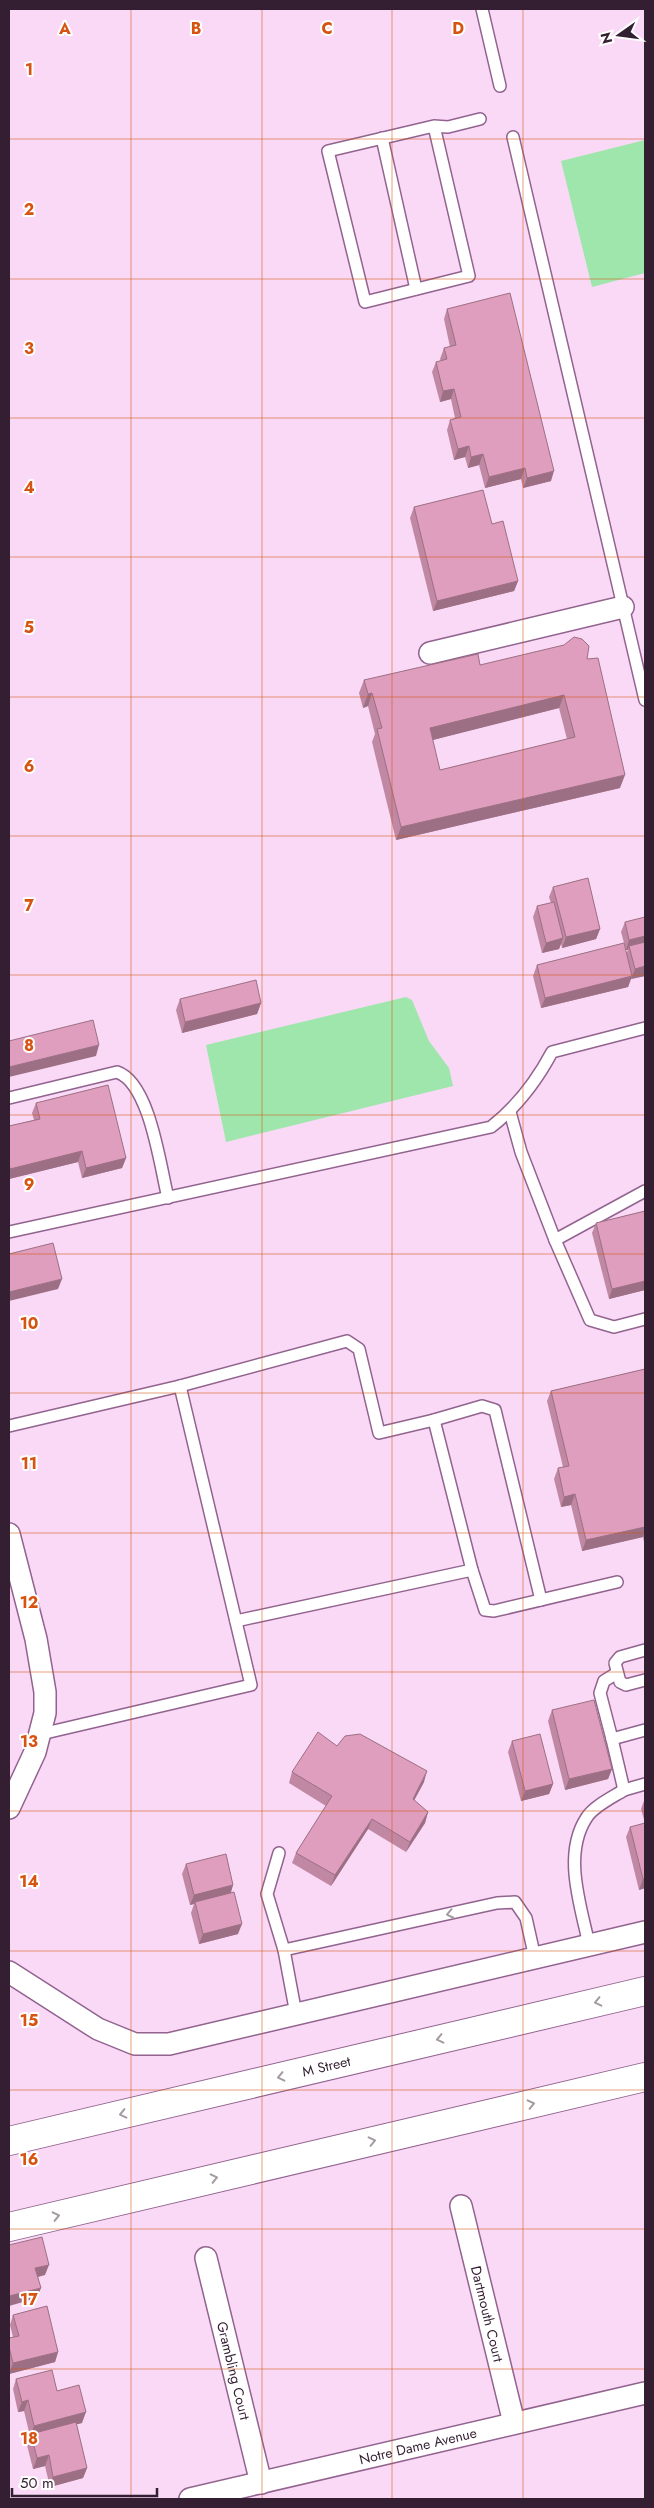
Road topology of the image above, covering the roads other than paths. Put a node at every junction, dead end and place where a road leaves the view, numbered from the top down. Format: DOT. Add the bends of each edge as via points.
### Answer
graph roads {
  1 [pos="482,9"];
  2 [pos="500,86"];
  3 [pos="480,119"];
  4 [pos="434,126"];
  5 [pos="513,137"];
  6 [pos="382,138"];
  7 [pos="416,289"];
  8 [pos="623,607"];
  9 [pos="430,653"];
  10 [pos="645,700"];
  11 [pos="645,1028"];
  12 [pos="9,1098"];
  13 [pos="510,1112"];
  14 [pos="645,1191"];
  15 [pos="168,1198"];
  16 [pos="9,1232"];
  17 [pos="555,1240"];
  18 [pos="645,1320"];
  19 [pos="180,1386"];
  20 [pos="434,1420"];
  21 [pos="9,1426"];
  22 [pos="9,1534"];
  23 [pos="472,1570"];
  24 [pos="617,1582"];
  25 [pos="541,1600"];
  26 [pos="236,1621"];
  27 [pos="645,1650"];
  28 [pos="617,1673"];
  29 [pos="645,1680"];
  30 [pos="645,1730"];
  31 [pos="41,1734"];
  32 [pos="612,1739"];
  33 [pos="645,1784"];
  34 [pos="624,1790"];
  35 [pos="9,1808"];
  36 [pos="279,1853"];
  37 [pos="645,1932"];
  38 [pos="589,1945"];
  39 [pos="284,1950"];
  40 [pos="534,1958"];
  41 [pos="9,1972"];
  42 [pos="645,1991"];
  43 [pos="296,2014"];
  44 [pos="645,2077"];
  45 [pos="9,2141"];
  46 [pos="461,2206"];
  47 [pos="9,2227"];
  48 [pos="206,2258"];
  49 [pos="645,2393"];
  50 [pos="514,2423"];
  51 [pos="261,2482"];
  52 [pos="190,2499"];
  1 -- 2 [label="lane"];
  3 -- 4 [label="lane" via="448,127"];
  4 -- 6 [label="lane"];
  4 -- 7 [label="lane" via="470,276"];
  5 -- 8 [label="lane"];
  6 -- 7 [label="lane"];
  6 -- 7 [label="lane" via="328,151 365,302"];
  8 -- 9 [label="street"];
  8 -- 10 [label="lane"];
  11 -- 13 [label="lane" via="552,1052 538,1079"];
  12 -- 15 [label="lane" via="117,1072 126,1075 146,1107"];
  13 -- 15 [label="lane" via="491,1127"];
  13 -- 17 [label="lane" via="521,1152"];
  14 -- 17 [label="lane"];
  15 -- 16 [label="lane"];
  17 -- 18 [label="lane" via="590,1320 614,1327"];
  19 -- 20 [label="lane" via="347,1341 359,1349 379,1433"];
  19 -- 21 [label="lane"];
  19 -- 26 [label="lane"];
  20 -- 23 [label="lane"];
  20 -- 25 [label="lane" via="482,1406 495,1410"];
  22 -- 31 [label="street" via="36,1639 45,1692"];
  23 -- 25 [label="lane" via="485,1610 494,1611"];
  23 -- 26 [label="lane"];
  24 -- 25 [label="lane"];
  26 -- 31 [label="lane" via="251,1685"];
  27 -- 28 [label="lane" via="620,1657 615,1663"];
  28 -- 29 [label="lane" via="620,1682 626,1685"];
  28 -- 32 [label="lane" via="604,1681 600,1693"];
  30 -- 32 [label="lane"];
  31 -- 35 [label="street"];
  32 -- 34 [label="lane"];
  33 -- 34 [label="lane"];
  34 -- 38 [label="lane" via="588,1816 578,1837 574,1876"];
  36 -- 39 [label="lane" via="268,1894"];
  37 -- 38 [label="street"];
  38 -- 40 [label="street"];
  40 -- 39 [label="lane, one-way" via="526,1918 515,1902"];
  39 -- 43 [label="lane"];
  40 -- 43 [label="street"];
  41 -- 43 [label="street" via="98,2029 135,2044 169,2044"];
  42 -- 45 [label="street, M Street, one-way"];
  47 -- 44 [label="street, one-way"];
  46 -- 50 [label="street, Dartmouth Court"];
  48 -- 51 [label="street, Grambling Court"];
  49 -- 50 [label="street, Notre Dame Avenue"];
  50 -- 51 [label="street, Notre Dame Avenue"];
  51 -- 52 [label="street, Notre Dame Avenue"];
}
